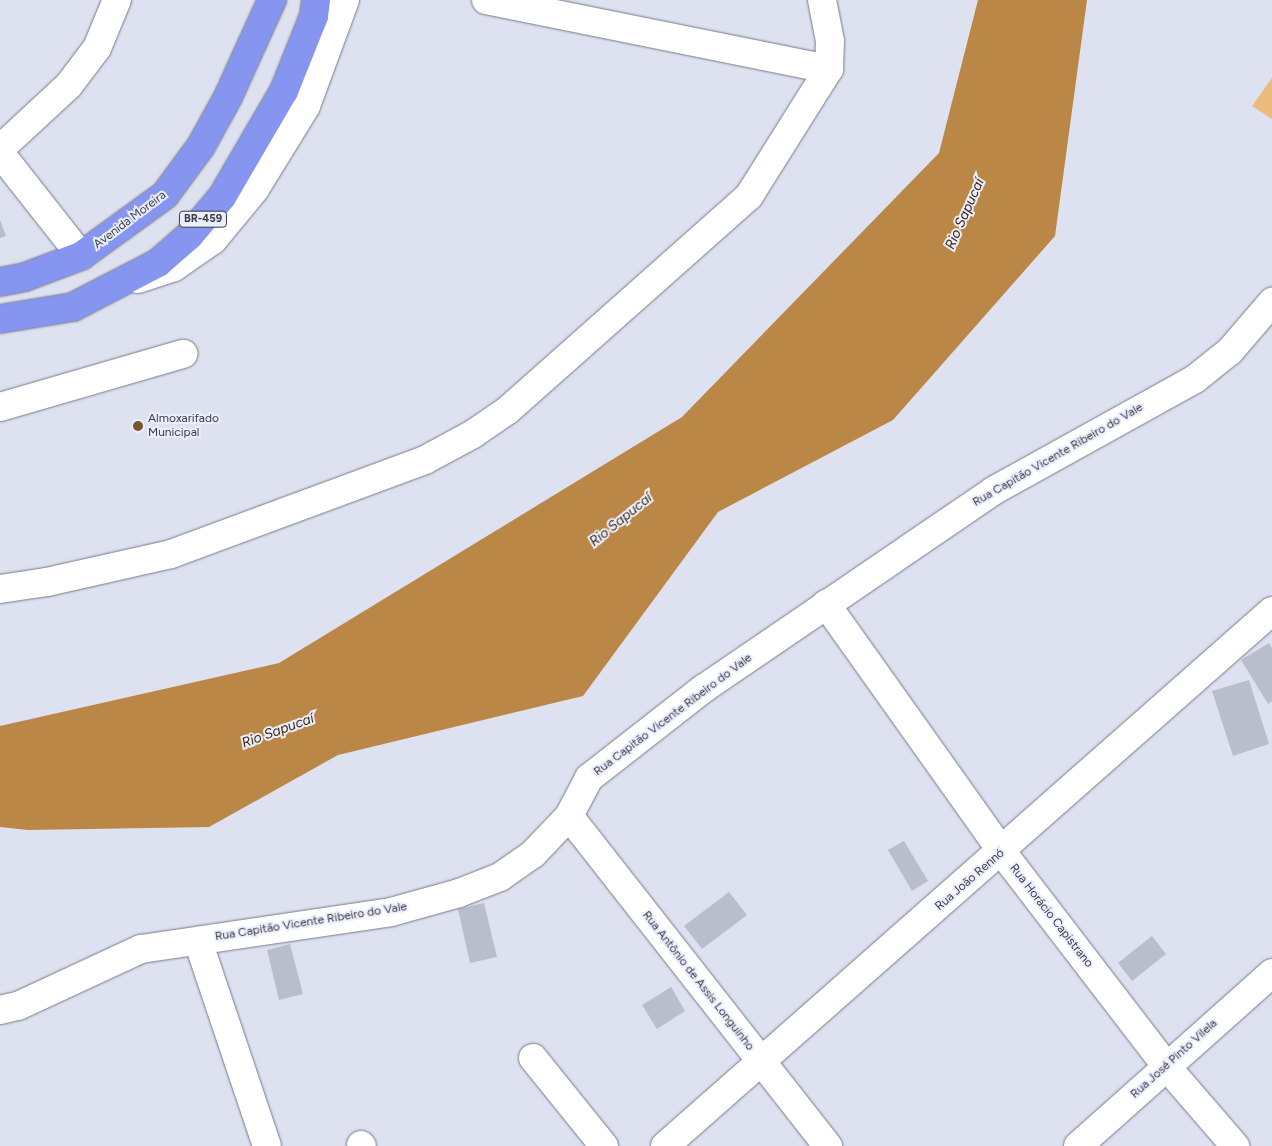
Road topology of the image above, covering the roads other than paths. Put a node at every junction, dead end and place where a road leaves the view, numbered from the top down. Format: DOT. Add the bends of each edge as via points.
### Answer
graph roads {
  1 [pos="117,0"];
  2 [pos="272,0"];
  3 [pos="316,0"];
  4 [pos="345,0"];
  5 [pos="486,0"];
  6 [pos="822,0"];
  7 [pos="829,69"];
  8 [pos="0,151"];
  9 [pos="81,256"];
  10 [pos="0,282"];
  11 [pos="115,286"];
  12 [pos="1272,302"];
  13 [pos="0,319"];
  14 [pos="183,354"];
  15 [pos="0,407"];
  16 [pos="0,589"];
  17 [pos="826,604"];
  18 [pos="1269,619"];
  19 [pos="569,816"];
  20 [pos="1002,852"];
  21 [pos="198,941"];
  22 [pos="1272,973"];
  23 [pos="0,1010"];
  24 [pos="533,1058"];
  25 [pos="762,1064"];
  26 [pos="1166,1066"];
  27 [pos="267,1146"];
  28 [pos="604,1146"];
  29 [pos="665,1146"];
  30 [pos="828,1146"];
  31 [pos="1078,1146"];
  32 [pos="1235,1146"];
  1 -- 8 [label="street" via="97,48 69,85"];
  2 -- 9 [label="highway, Avenida Moreira" via="228,97 201,146 165,195"];
  3 -- 11 [label="highway, BR-459" via="314,16 284,91 222,196 189,236 158,263"];
  4 -- 11 [label="street" via="306,106 256,189 213,240 174,267"];
  5 -- 7 [label="street"];
  6 -- 7 [label="street" via="830,41"];
  7 -- 16 [label="street" via="749,196 508,410 473,434 425,460 170,554 47,582"];
  8 -- 9 [label="street"];
  9 -- 10 [label="highway, Avenida Moreira" via="25,277"];
  11 -- 13 [label="highway, BR-459" via="73,307"];
  12 -- 17 [label="street, Rua Capitão Vicente Ribeiro do Vale" via="1230,351 1195,379 992,491"];
  14 -- 15 [label="street"];
  17 -- 19 [label="street, Rua Capitão Vicente Ribeiro do Vale" via="703,689 588,778"];
  17 -- 20 [label="street, Rua Horácio Capistrano"];
  18 -- 20 [label="street, Rua João Rennó"];
  19 -- 21 [label="street, Rua Capitão Vicente Ribeiro do Vale" via="533,854 500,877 459,893 391,912"];
  19 -- 25 [label="street, Rua Antônio de Assis Longuinho"];
  20 -- 25 [label="street, Rua João Rennó"];
  20 -- 26 [label="street, Rua Horácio Capistrano"];
  21 -- 23 [label="street, Rua Capitão Vicente Ribeiro do Vale" via="142,949 18,1006"];
  21 -- 27 [label="street"];
  22 -- 26 [label="street, Rua José Pinto Vilela"];
  24 -- 28 [label="street"];
  25 -- 29 [label="street, Rua João Rennó"];
  25 -- 30 [label="street, Rua Antônio de Assis Longuinho"];
  26 -- 31 [label="street, Rua José Pinto Vilela"];
  26 -- 32 [label="street, Rua Horácio Capistrano"];
}
